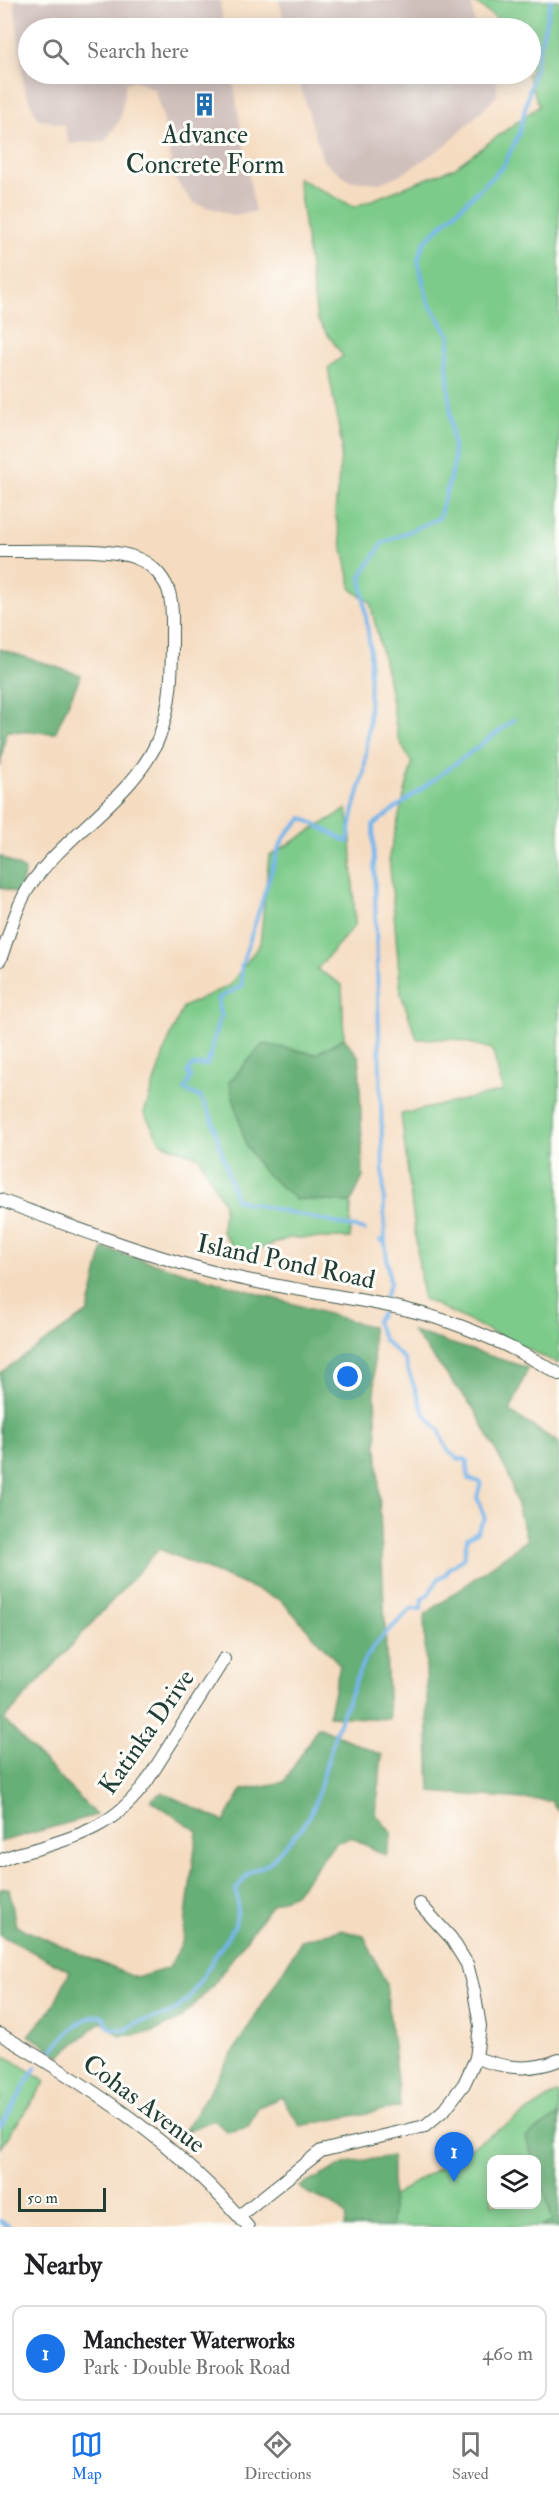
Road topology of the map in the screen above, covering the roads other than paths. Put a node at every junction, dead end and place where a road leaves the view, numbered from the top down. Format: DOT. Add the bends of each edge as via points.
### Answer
graph roads {
  1 [pos="0,551"];
  2 [pos="0,960"];
  3 [pos="1,1203"];
  4 [pos="559,1374"];
  5 [pos="224,1659"];
  6 [pos="0,1861"];
  7 [pos="420,1904"];
  8 [pos="0,2034"];
  9 [pos="476,2058"];
  10 [pos="559,2060"];
  11 [pos="239,2216"];
  12 [pos="248,2227"];
  1 -- 2 [label="street" via="108,553 137,558 160,575 169,594 172,642 167,712 159,739 126,785 59,850 30,886"];
  3 -- 4 [label="street, Island Pond Road" via="189,1266 433,1317 499,1341"];
  5 -- 6 [label="street, Katinka Drive" via="147,1781 115,1817 75,1837"];
  7 -- 9 [label="street" via="452,1938 467,1964 480,2026"];
  8 -- 11 [label="street, Cohas Avenue" via="100,2096 161,2140 201,2174"];
  9 -- 10 [label="street" via="504,2067 546,2065"];
  9 -- 11 [label="street" via="464,2084 445,2109 425,2126 321,2151"];
  11 -- 12 [label="street, Cohas Avenue"];
}
